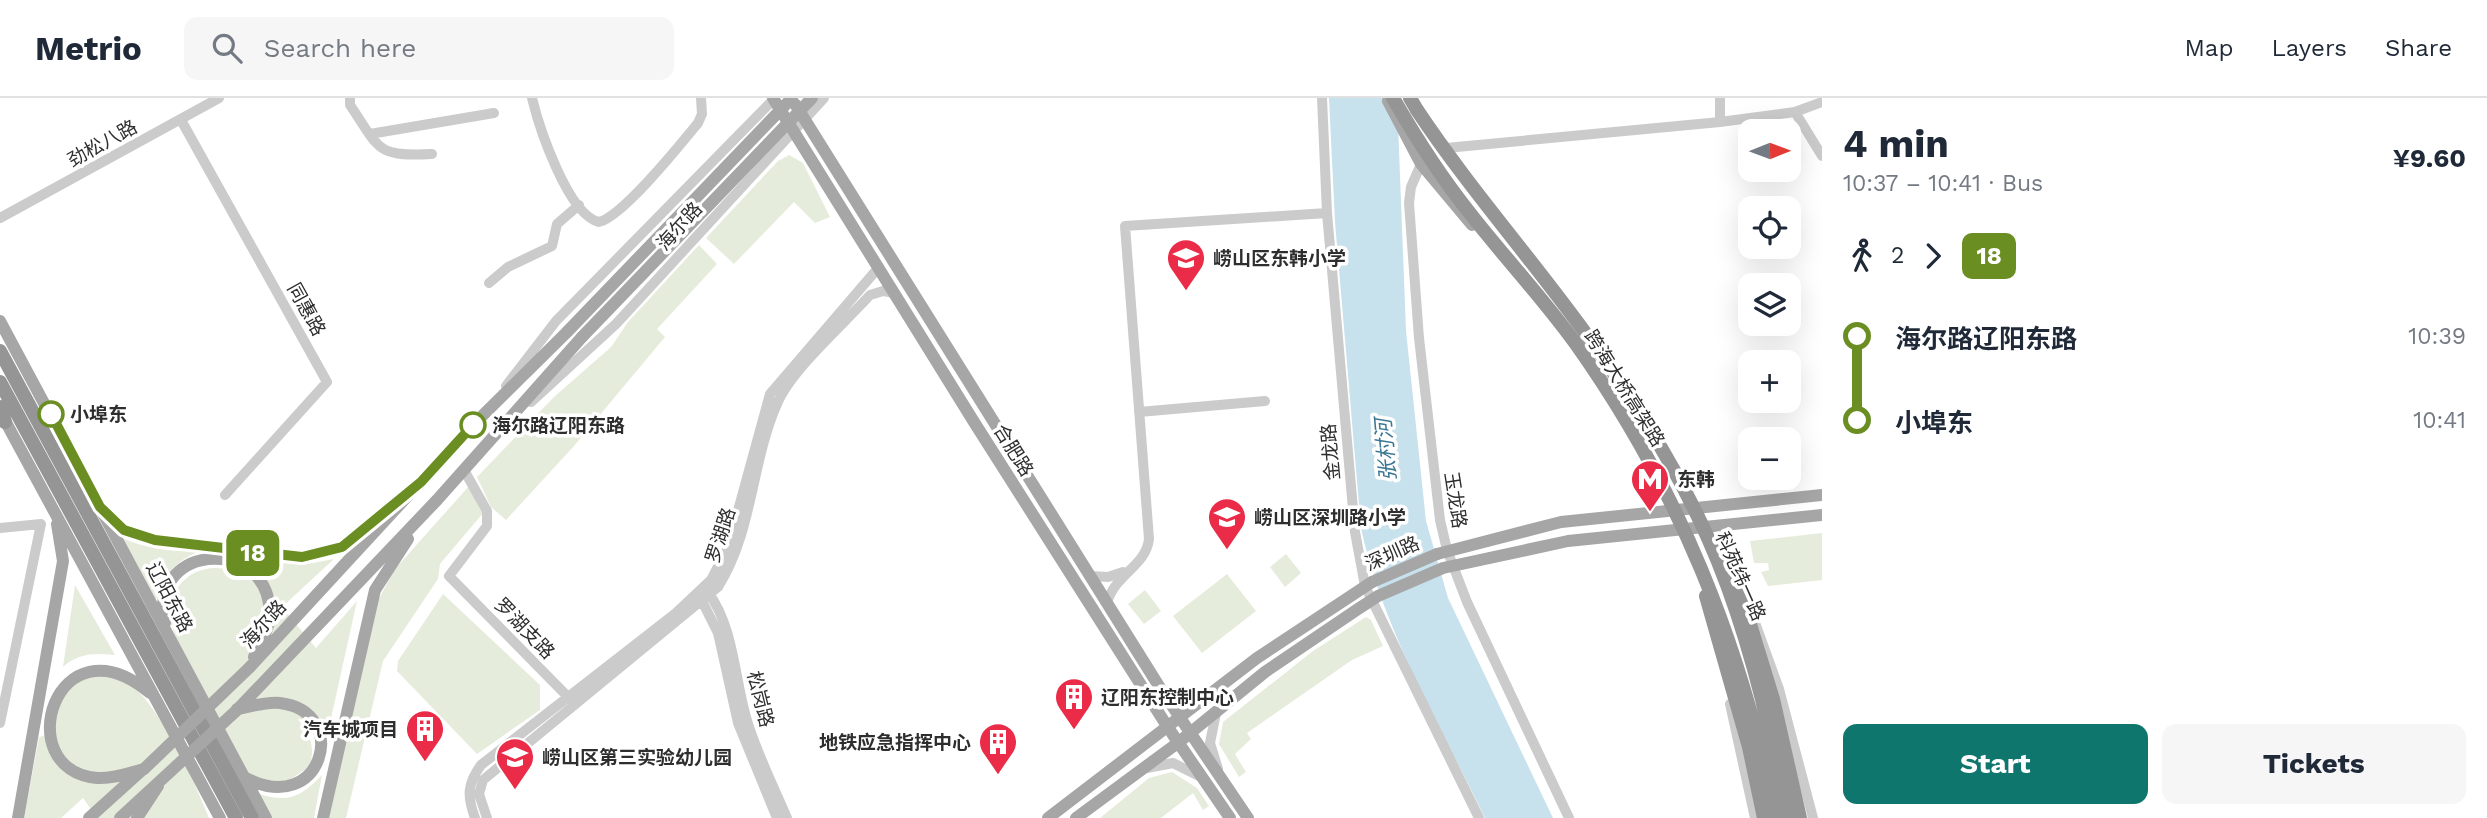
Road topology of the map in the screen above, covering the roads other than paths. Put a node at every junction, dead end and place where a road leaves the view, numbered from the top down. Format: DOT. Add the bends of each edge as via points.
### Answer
graph roads {
  1 [pos="219,98"];
  2 [pos="350,98"];
  3 [pos="531,98"];
  4 [pos="701,98"];
  5 [pos="774,98"];
  6 [pos="791,98"];
  7 [pos="811,98"];
  8 [pos="824,98"];
  9 [pos="1322,98"];
  10 [pos="1386,98"];
  11 [pos="1720,98"];
  12 [pos="1414,101"];
  13 [pos="1822,102"];
  14 [pos="1393,105"];
  15 [pos="1795,112"];
  16 [pos="494,113"];
  17 [pos="804,118"];
  18 [pos="181,120"];
  19 [pos="1720,122"];
  20 [pos="1409,127"];
  21 [pos="794,129"];
  22 [pos="370,134"];
  23 [pos="1446,148"];
  24 [pos="432,154"];
  25 [pos="1822,156"];
  26 [pos="1421,164"];
  27 [pos="579,205"];
  28 [pos="1327,213"];
  29 [pos="0,218"];
  30 [pos="879,267"];
  31 [pos="489,283"];
  32 [pos="895,293"];
  33 [pos="0,321"];
  34 [pos="0,351"];
  35 [pos="0,382"];
  36 [pos="1265,401"];
  37 [pos="1139,412"];
  38 [pos="2,414"];
  39 [pos="484,414"];
  40 [pos="497,433"];
  41 [pos="41,444"];
  42 [pos="464,470"];
  43 [pos="37,479"];
  44 [pos="421,482"];
  45 [pos="225,495"];
  46 [pos="1822,495"];
  47 [pos="438,500"];
  48 [pos="100,507"];
  49 [pos="1697,507"];
  50 [pos="1666,509"];
  51 [pos="1822,515"];
  52 [pos="1720,526"];
  53 [pos="0,528"];
  54 [pos="1699,528"];
  55 [pos="1677,530"];
  56 [pos="1709,541"];
  57 [pos="1694,548"];
  58 [pos="1442,552"];
  59 [pos="1448,567"];
  60 [pos="1126,570"];
  61 [pos="1090,576"];
  62 [pos="1724,578"];
  63 [pos="1368,584"];
  64 [pos="704,595"];
  65 [pos="1375,598"];
  66 [pos="1107,603"];
  67 [pos="1754,615"];
  68 [pos="166,629"];
  69 [pos="1725,648"];
  70 [pos="250,667"];
  71 [pos="1217,688"];
  72 [pos="1162,691"];
  73 [pos="156,698"];
  74 [pos="571,701"];
  75 [pos="237,709"];
  76 [pos="1217,711"];
  77 [pos="1179,716"];
  78 [pos="0,723"];
  79 [pos="1167,726"];
  80 [pos="1191,733"];
  81 [pos="1179,742"];
  82 [pos="144,769"];
  83 [pos="1143,769"];
  84 [pos="1219,773"];
  85 [pos="244,777"];
  86 [pos="1203,778"];
  87 [pos="158,785"];
  88 [pos="18,818"];
  89 [pos="89,818"];
  90 [pos="120,818"];
  91 [pos="137,818"];
  92 [pos="220,818"];
  93 [pos="236,818"];
  94 [pos="252,818"];
  95 [pos="266,818"];
  96 [pos="323,818"];
  97 [pos="475,818"];
  98 [pos="487,818"];
  99 [pos="777,818"];
  100 [pos="787,818"];
  101 [pos="1048,818"];
  102 [pos="1076,818"];
  103 [pos="1230,818"];
  104 [pos="1248,818"];
  105 [pos="1479,818"];
  106 [pos="1570,818"];
  107 [pos="1755,818"];
  108 [pos="1764,818"];
  109 [pos="1770,818"];
  110 [pos="1776,818"];
  111 [pos="1787,818"];
  112 [pos="1793,818"];
  113 [pos="1800,818"];
  114 [pos="1813,818"];
  1 -- 18 [label="street, 劲松八路"];
  2 -- 22 [label="street"];
  3 -- 27 [label="street" via="550,154"];
  4 -- 27 [label="street" via="698,123 615,214 595,221"];
  5 -- 21 [label="main road, 合肥路"];
  5 -- 39 [label="street, 海尔路" via="556,321"];
  6 -- 17 [label="main road, 合肥路"];
  6 -- 39 [label="main road, 海尔路, bridge"];
  7 -- 40 [label="main road, 海尔路, bridge" via="582,337"];
  8 -- 17 [label="street, 海尔路"];
  9 -- 28 [label="street, 金龙路"];
  10 -- 14 [label="main road, 科苑纬一路"];
  10 -- 20 [label="highway, bridge"];
  11 -- 19 [label="street"];
  12 -- 23 [label="main road, 科苑纬一路"];
  12 -- 56 [label="highway, 跨海大桥高架路, bridge" via="1472,190 1566,306 1628,394"];
  13 -- 15 [label="street"];
  14 -- 20 [label="highway, 跨海大桥高架路, bridge"];
  14 -- 26 [label="main road, 科苑纬一路"];
  15 -- 19 [label="street"];
  15 -- 25 [label="street"];
  16 -- 22 [label="street"];
  17 -- 21 [label="street, 海尔路"];
  17 -- 61 [label="main road, 合肥路"];
  18 -- 29 [label="street, 劲松八路"];
  18 -- 45 [label="street, 同惠路" via="327,382"];
  19 -- 23 [label="street"];
  20 -- 57 [label="highway, 跨海大桥高架路, bridge" via="1469,212 1577,345 1650,463"];
  21 -- 30 [label="main road, 合肥路"];
  21 -- 40 [label="street, 海尔路" via="616,324"];
  22 -- 24 [label="street" via="377,146 395,156"];
  23 -- 49 [label="main road, 科苑纬一路" via="1611,363"];
  26 -- 50 [label="main road, 科苑纬一路" via="1583,362"];
  26 -- 58 [label="street, 玉龙路" via="1411,187 1410,217"];
  27 -- 31 [label="street" via="557,224 552,246 508,267"];
  28 -- 37 [label="street" via="1125,226"];
  28 -- 63 [label="street, 金龙路" via="1354,532"];
  30 -- 32 [label="main road, 合肥路"];
  30 -- 64 [label="street" via="769,394 728,547"];
  32 -- 64 [label="street, 罗湖路" via="870,295 785,388 773,413 728,572"];
  32 -- 79 [label="main road, 合肥路"];
  33 -- 48 [label="main road, 辽阳东路"];
  34 -- 41 [label="highway"];
  35 -- 41 [label="highway"];
  36 -- 37 [label="street"];
  37 -- 60 [label="street" via="1149,539 1145,554"];
  38 -- 43 [label="main road"];
  39 -- 44 [label="main road, 海尔路"];
  40 -- 42 [label="main road, 海尔路"];
  41 -- 93 [label="highway"];
  41 -- 94 [label="highway, 辽阳东路"];
  42 -- 47 [label="main road, 海尔路"];
  42 -- 74 [label="street, 罗湖支路" via="487,511 487,526 449,576"];
  43 -- 73 [label="main road"];
  43 -- 88 [label="main road" via="57,522 63,561"];
  44 -- 48 [label="main road" via="342,547 302,557 155,540 124,530"];
  44 -- 70 [label="main road, 海尔路"];
  46 -- 49 [label="main road, 深圳路"];
  47 -- 75 [label="main road, 海尔路"];
  47 -- 96 [label="main road" via="375,590"];
  48 -- 68 [label="main road, 辽阳东路"];
  49 -- 50 [label="main road, 深圳路"];
  49 -- 54 [label="main road, 科苑纬一路"];
  50 -- 55 [label="main road, 科苑纬一路"];
  50 -- 58 [label="main road, 深圳路" via="1561,522"];
  51 -- 52 [label="main road, 深圳路"];
  52 -- 54 [label="main road, 深圳路"];
  52 -- 67 [label="street, 科苑纬一路"];
  53 -- 78 [label="street" via="41,524"];
  54 -- 55 [label="main road, 深圳路"];
  54 -- 62 [label="main road, 科苑纬一路"];
  55 -- 59 [label="main road, 深圳路" via="1567,541"];
  55 -- 69 [label="main road, 科苑纬一路"];
  56 -- 111 [label="highway, 跨海大桥高架路, bridge" via="1757,687"];
  56 -- 113 [label="highway, bridge" via="1727,564 1749,621 1773,699"];
  57 -- 108 [label="highway, bridge"];
  57 -- 110 [label="highway, 跨海大桥高架路, bridge" via="1746,688"];
  58 -- 59 [label="street, 玉龙路"];
  58 -- 63 [label="main road, 深圳路, bridge"];
  59 -- 65 [label="main road, 深圳路"];
  59 -- 106 [label="street, 玉龙路"];
  60 -- 61 [label="street" via="1108,577"];
  60 -- 66 [label="street"];
  61 -- 66 [label="main road, 合肥路"];
  62 -- 67 [label="main road"];
  62 -- 112 [label="main road, 科苑纬一路" via="1763,689"];
  63 -- 65 [label="street, 金龙路"];
  63 -- 71 [label="main road, 深圳路"];
  64 -- 74 [label="street"];
  64 -- 99 [label="street, 松岗路" via="723,650 738,723"];
  64 -- 100 [label="street, 松岗路" via="732,648 747,719"];
  65 -- 76 [label="main road, 深圳路" via="1265,672"];
  65 -- 105 [label="street, 金龙路"];
  66 -- 72 [label="main road, 合肥路"];
  67 -- 114 [label="street, 科苑纬一路"];
  68 -- 70 [label="main road" via="166,590 185,566 207,557 233,560 254,573 268,596 269,624"];
  68 -- 85 [label="main road, 辽阳东路"];
  69 -- 107 [label="street, 科苑纬一路" via="1730,705"];
  69 -- 109 [label="main road, 科苑纬一路" via="1744,702"];
  70 -- 82 [label="main road, 海尔路, bridge"];
  71 -- 72 [label="street" via="1185,700"];
  71 -- 77 [label="main road, 深圳路"];
  72 -- 77 [label="main road, 合肥路"];
  73 -- 82 [label="main road" via="132,677 99,669 67,684 51,708 51,743 76,771 106,778"];
  73 -- 92 [label="main road"];
  74 -- 97 [label="street" via="481,765 469,787"];
  74 -- 98 [label="street" via="482,780 479,794"];
  75 -- 85 [label="main road" via="278,702 303,710 317,728 322,746 315,773 298,788 272,791"];
  75 -- 87 [label="main road, 海尔路, bridge"];
  76 -- 80 [label="main road, 深圳路"];
  76 -- 84 [label="street" via="1210,743"];
  77 -- 79 [label="main road, 深圳路"];
  77 -- 80 [label="main road, 合肥路"];
  79 -- 81 [label="main road, 合肥路"];
  79 -- 101 [label="main road, 深圳路"];
  80 -- 81 [label="main road, 深圳路"];
  80 -- 84 [label="main road, 合肥路"];
  81 -- 83 [label="main road, 深圳路"];
  81 -- 86 [label="main road, 合肥路"];
  82 -- 89 [label="main road, 海尔路"];
  83 -- 86 [label="street" via="1173,763"];
  83 -- 102 [label="main road, 深圳路"];
  84 -- 104 [label="main road, 合肥路"];
  85 -- 95 [label="main road, 辽阳东路"];
  86 -- 103 [label="main road, 合肥路"];
  87 -- 90 [label="main road, 海尔路, bridge"];
  87 -- 91 [label="main road"];
}
